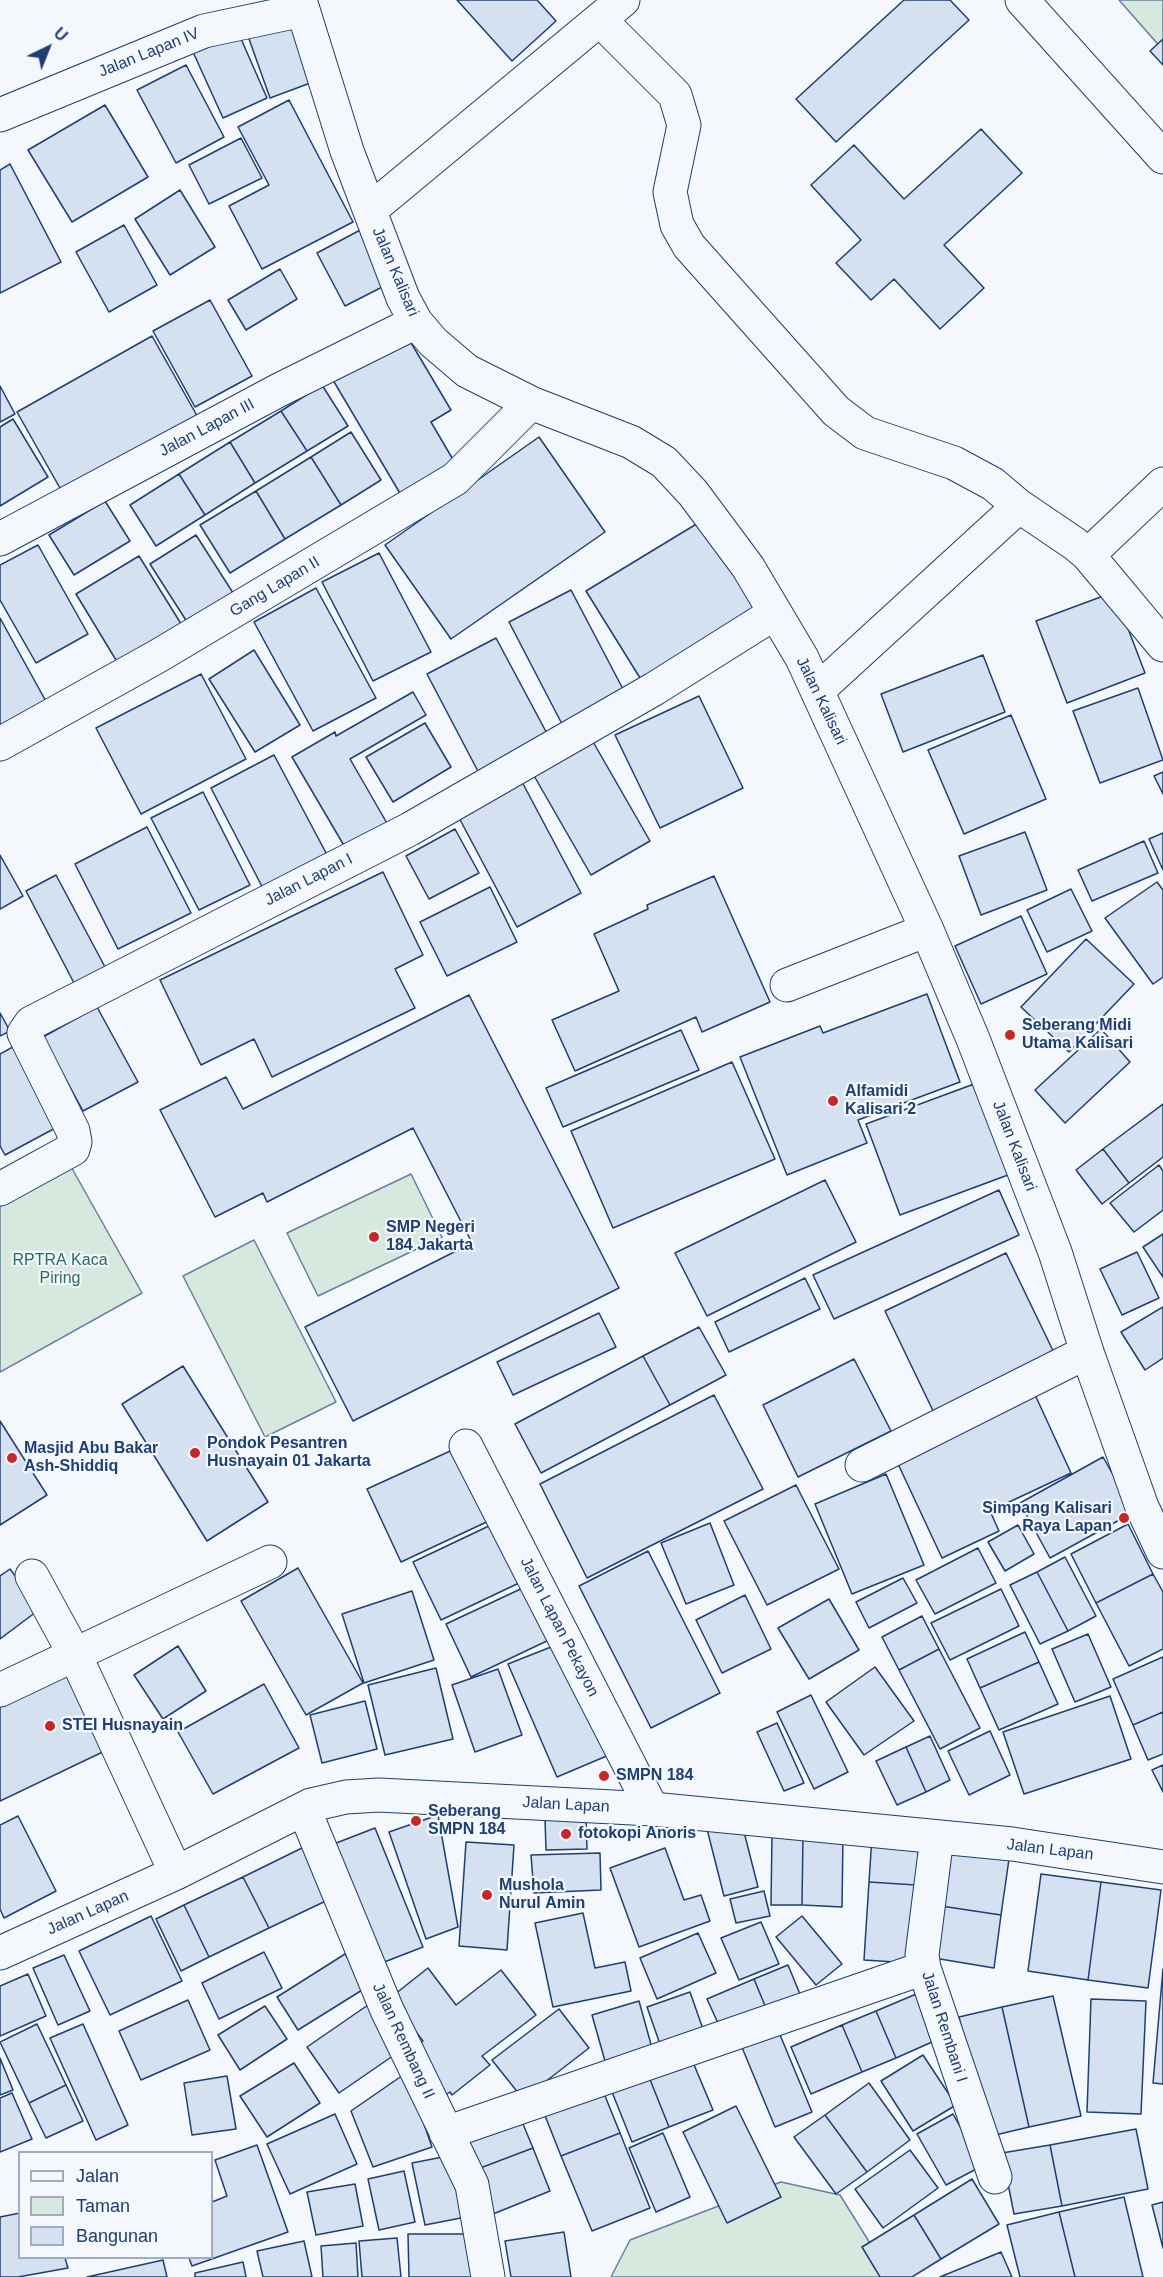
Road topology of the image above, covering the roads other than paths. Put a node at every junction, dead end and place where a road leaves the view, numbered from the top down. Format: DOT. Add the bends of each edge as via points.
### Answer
graph roads {
  1 [pos="1022,0"];
  2 [pos="301,5"];
  3 [pos="611,10"];
  4 [pos="0,115"];
  5 [pos="1163,157"];
  6 [pos="370,210"];
  7 [pos="416,322"];
  8 [pos="531,404"];
  9 [pos="1163,484"];
  10 [pos="1019,506"];
  11 [pos="0,539"];
  12 [pos="1088,555"];
  13 [pos="775,613"];
  14 [pos="1163,645"];
  15 [pos="818,690"];
  16 [pos="0,744"];
  17 [pos="927,930"];
  18 [pos="787,985"];
  19 [pos="0,1189"];
  20 [pos="1087,1352"];
  21 [pos="466,1446"];
  22 [pos="862,1465"];
  23 [pos="1163,1552"];
  24 [pos="270,1562"];
  25 [pos="33,1576"];
  26 [pos="75,1655"];
  27 [pos="0,1690"];
  28 [pos="304,1809"];
  29 [pos="652,1809"];
  30 [pos="937,1838"];
  31 [pos="1163,1867"];
  32 [pos="176,1873"];
  33 [pos="0,1953"];
  34 [pos="924,1968"];
  35 [pos="447,2133"];
  36 [pos="995,2177"];
  37 [pos="488,2277"];
  1 -- 5 [label="street"];
  2 -- 4 [label="street, Jalan Lapan IV" via="204,31"];
  2 -- 6 [label="street, Jalan Kalisari"];
  3 -- 6 [label="street"];
  3 -- 10 [label="street" via="675,95 684,125 670,192 677,225 689,246 836,411 865,433 954,463 993,484"];
  6 -- 7 [label="street, Jalan Kalisari"];
  7 -- 8 [label="street, Jalan Kalisari" via="466,371"];
  7 -- 11 [label="street, Jalan Lapan III" via="248,406"];
  8 -- 13 [label="street, Jalan Kalisari" via="631,442 664,462 680,476 719,527"];
  8 -- 16 [label="street, Gang Lapan II" via="455,479 158,656"];
  9 -- 12 [label="street"];
  10 -- 12 [label="street"];
  10 -- 15 [label="street"];
  12 -- 14 [label="street"];
  13 -- 15 [label="street, Jalan Kalisari"];
  13 -- 19 [label="street, Jalan Lapan I" via="654,689 410,828 31,1023 24,1033 75,1142 73,1149"];
  15 -- 17 [label="street, Jalan Kalisari"];
  17 -- 18 [label="street"];
  17 -- 20 [label="street, Jalan Kalisari" via="1055,1251"];
  20 -- 22 [label="street"];
  20 -- 23 [label="street, Jalan Kalisari" via="1142,1507"];
  21 -- 29 [label="street, Jalan Lapan Pekayon"];
  24 -- 26 [label="street"];
  25 -- 26 [label="street"];
  26 -- 27 [label="street"];
  26 -- 32 [label="street"];
  28 -- 29 [label="street, Jalan Lapan" via="346,1797 379,1795"];
  28 -- 32 [label="street, Jalan Lapan"];
  28 -- 35 [label="street, Jalan Rembang II" via="387,2010"];
  29 -- 30 [label="street, Jalan Lapan"];
  30 -- 31 [label="street, Jalan Lapan" via="1070,1851"];
  30 -- 34 [label="street, Jalan Rembani I" via="922,1955"];
  32 -- 33 [label="street, Jalan Lapan"];
  34 -- 35 [label="street"];
  34 -- 36 [label="street, Jalan Rembani I"];
  35 -- 37 [label="street, Jalan Rembang II" via="472,2185"];
}
